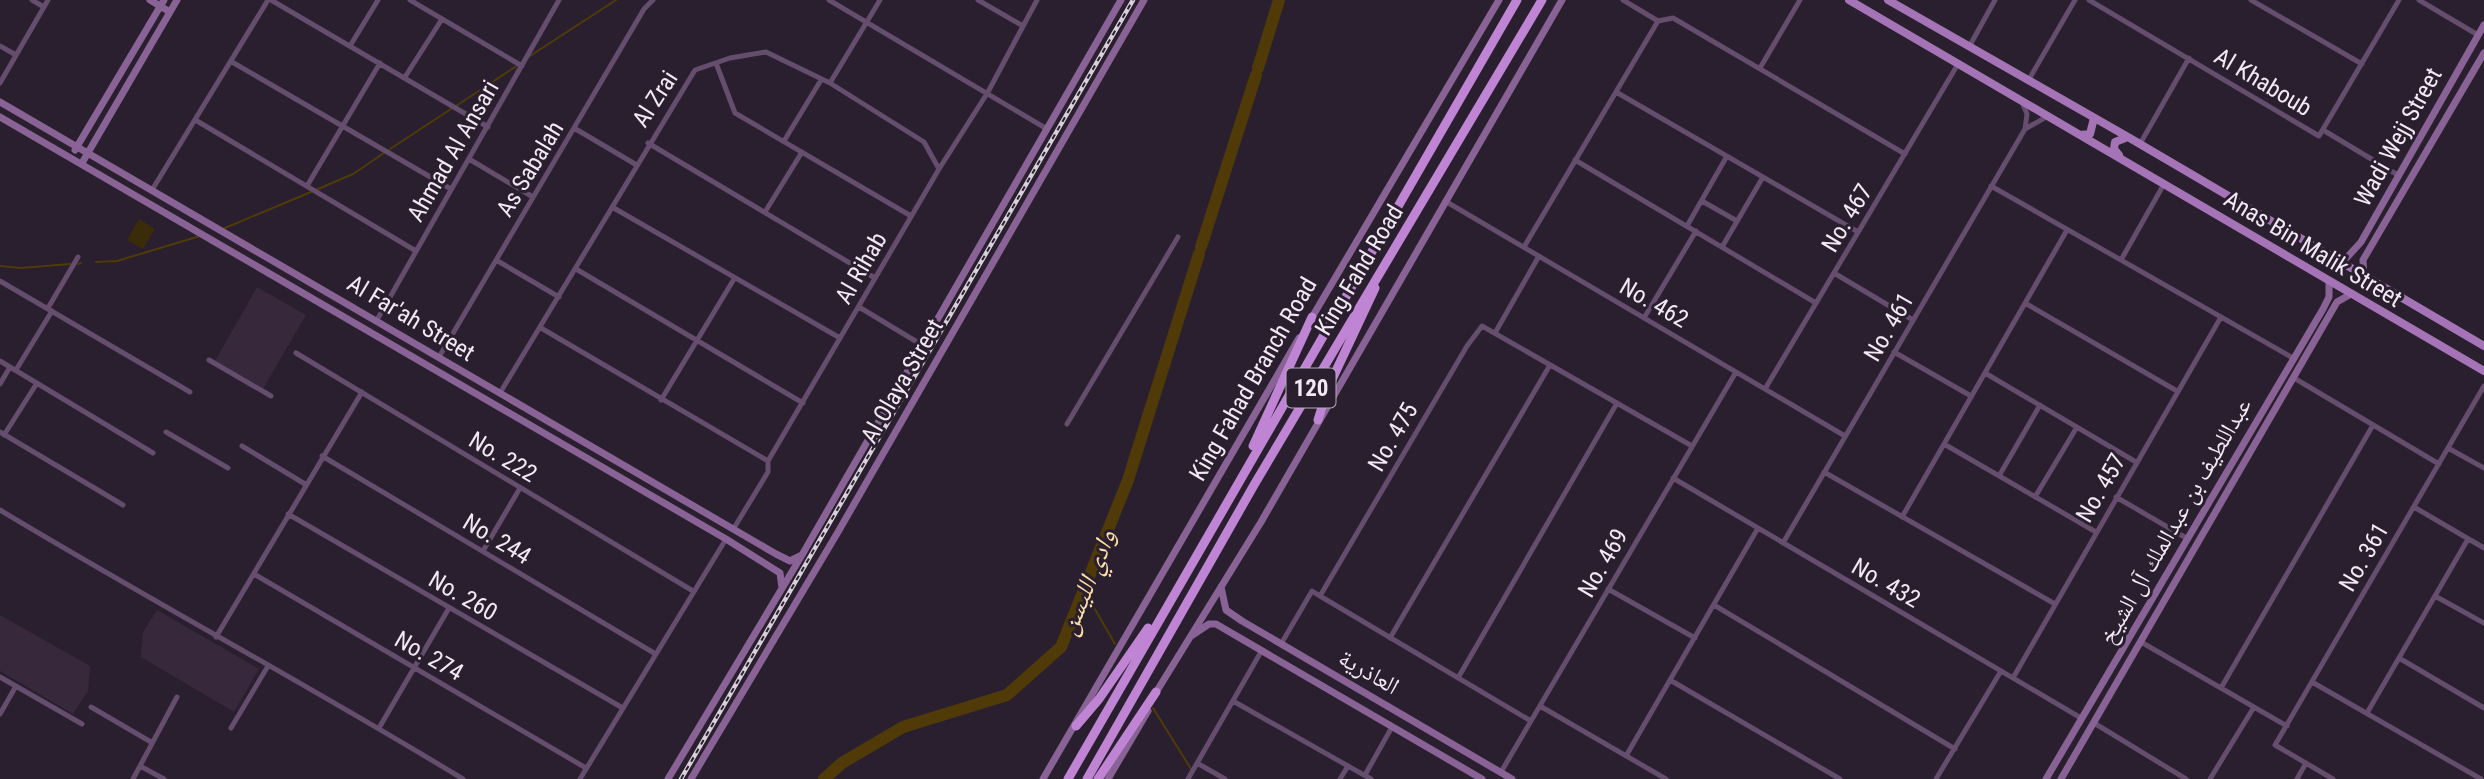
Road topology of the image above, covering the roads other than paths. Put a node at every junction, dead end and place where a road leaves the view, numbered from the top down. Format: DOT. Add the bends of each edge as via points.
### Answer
graph roads {
  1 [pos="32,0"];
  2 [pos="48,0"];
  3 [pos="150,0"];
  4 [pos="270,0"];
  5 [pos="378,0"];
  6 [pos="410,0"];
  7 [pos="642,0"];
  8 [pos="653,0"];
  9 [pos="829,0"];
  10 [pos="880,0"];
  11 [pos="978,0"];
  12 [pos="1037,0"];
  13 [pos="1122,0"];
  14 [pos="1144,0"];
  15 [pos="1499,0"];
  16 [pos="1517,0"];
  17 [pos="1542,0"];
  18 [pos="1562,0"];
  19 [pos="1623,0"];
  20 [pos="1800,0"];
  21 [pos="1849,0"];
  22 [pos="1888,0"];
  23 [pos="1996,0"];
  24 [pos="2075,0"];
  25 [pos="2089,0"];
  26 [pos="2251,0"];
  27 [pos="2399,0"];
  28 [pos="2419,0"];
  29 [pos="175,1"];
  30 [pos="557,1"];
  31 [pos="162,3"];
  32 [pos="44,7"];
  33 [pos="644,9"];
  34 [pos="170,12"];
  35 [pos="442,19"];
  36 [pos="1658,21"];
  37 [pos="866,22"];
  38 [pos="2484,25"];
  39 [pos="1023,26"];
  40 [pos="2478,35"];
  41 [pos="0,46"];
  42 [pos="350,46"];
  43 [pos="1969,47"];
  44 [pos="2484,52"];
  45 [pos="16,55"];
  46 [pos="2189,58"];
  47 [pos="232,62"];
  48 [pos="380,63"];
  49 [pos="716,63"];
  50 [pos="1958,64"];
  51 [pos="2362,64"];
  52 [pos="522,66"];
  53 [pos="1760,68"];
  54 [pos="405,77"];
  55 [pos="821,80"];
  56 [pos="2028,81"];
  57 [pos="0,83"];
  58 [pos="830,83"];
  59 [pos="988,92"];
  60 [pos="1616,92"];
  61 [pos="2021,100"];
  62 [pos="0,102"];
  63 [pos="2048,116"];
  64 [pos="0,117"];
  65 [pos="2094,118"];
  66 [pos="197,121"];
  67 [pos="343,125"];
  68 [pos="488,127"];
  69 [pos="87,128"];
  70 [pos="574,128"];
  71 [pos="1047,129"];
  72 [pos="2025,129"];
  73 [pos="2323,130"];
  74 [pos="99,134"];
  75 [pos="2080,135"];
  76 [pos="2128,137"];
  77 [pos="784,141"];
  78 [pos="648,143"];
  79 [pos="2140,144"];
  80 [pos="77,146"];
  81 [pos="802,152"];
  82 [pos="88,153"];
  83 [pos="1905,154"];
  84 [pos="1727,156"];
  85 [pos="71,157"];
  86 [pos="469,159"];
  87 [pos="1575,160"];
  88 [pos="2124,160"];
  89 [pos="82,163"];
  90 [pos="635,164"];
  91 [pos="939,169"];
  92 [pos="2398,175"];
  93 [pos="1763,177"];
  94 [pos="2164,184"];
  95 [pos="307,186"];
  96 [pos="1991,187"];
  97 [pos="452,189"];
  98 [pos="152,190"];
  99 [pos="534,197"];
  100 [pos="1445,201"];
  101 [pos="1702,201"];
  102 [pos="612,206"];
  103 [pos="765,212"];
  104 [pos="911,216"];
  105 [pos="1737,221"];
  106 [pos="1687,226"];
  107 [pos="2067,230"];
  108 [pos="1696,231"];
  109 [pos="1858,232"];
  110 [pos="1178,237"];
  111 [pos="2361,242"];
  112 [pos="1524,247"];
  113 [pos="1722,247"];
  114 [pos="2370,247"];
  115 [pos="416,250"];
  116 [pos="1539,256"];
  117 [pos="78,257"];
  118 [pos="496,260"];
  119 [pos="2121,260"];
  120 [pos="2341,264"];
  121 [pos="576,269"];
  122 [pos="1834,273"];
  123 [pos="2364,277"];
  124 [pos="875,278"];
  125 [pos="734,279"];
  126 [pos="1375,280"];
  127 [pos="0,281"];
  128 [pos="2329,281"];
  129 [pos="2351,294"];
  130 [pos="559,297"];
  131 [pos="1816,303"];
  132 [pos="2025,303"];
  133 [pos="859,307"];
  134 [pos="50,310"];
  135 [pos="2320,313"];
  136 [pos="1312,317"];
  137 [pos="2221,317"];
  138 [pos="1644,318"];
  139 [pos="2328,318"];
  140 [pos="377,320"];
  141 [pos="1913,320"];
  142 [pos="541,328"];
  143 [pos="1495,333"];
  144 [pos="698,338"];
  145 [pos="840,338"];
  146 [pos="922,345"];
  147 [pos="2484,346"];
  148 [pos="1894,352"];
  149 [pos="296,353"];
  150 [pos="439,357"];
  151 [pos="2293,358"];
  152 [pos="209,360"];
  153 [pos="0,361"];
  154 [pos="1550,365"];
  155 [pos="13,369"];
  156 [pos="2484,371"];
  157 [pos="1736,372"];
  158 [pos="1985,373"];
  159 [pos="2294,378"];
  160 [pos="37,383"];
  161 [pos="0,384"];
  162 [pos="2484,386"];
  163 [pos="1765,389"];
  164 [pos="2275,390"];
  165 [pos="2177,391"];
  166 [pos="190,392"];
  167 [pos="362,392"];
  168 [pos="500,393"];
  169 [pos="2284,395"];
  170 [pos="271,396"];
  171 [pos="1972,396"];
  172 [pos="661,400"];
  173 [pos="803,403"];
  174 [pos="1617,403"];
  175 [pos="2039,405"];
  176 [pos="1318,420"];
  177 [pos="1067,424"];
  178 [pos="2373,425"];
  179 [pos="2077,426"];
  180 [pos="166,432"];
  181 [pos="2,434"];
  182 [pos="1845,436"];
  183 [pos="1944,444"];
  184 [pos="242,446"];
  185 [pos="1692,446"];
  186 [pos="2448,448"];
  187 [pos="153,453"];
  188 [pos="322,456"];
  189 [pos="768,461"];
  190 [pos="2136,462"];
  191 [pos="2439,464"];
  192 [pos="228,468"];
  193 [pos="2484,468"];
  194 [pos="1824,472"];
  195 [pos="1999,476"];
  196 [pos="1673,478"];
  197 [pos="1240,480"];
  198 [pos="305,484"];
  199 [pos="520,488"];
  200 [pos="2035,497"];
  201 [pos="2116,497"];
  202 [pos="123,505"];
  203 [pos="2414,507"];
  204 [pos="0,510"];
  205 [pos="288,514"];
  206 [pos="1902,517"];
  207 [pos="734,528"];
  208 [pos="1758,528"];
  209 [pos="2096,532"];
  210 [pos="726,539"];
  211 [pos="2188,539"];
  212 [pos="2468,539"];
  213 [pos="1783,543"];
  214 [pos="2484,548"];
  215 [pos="483,551"];
  216 [pos="776,554"];
  217 [pos="802,555"];
  218 [pos="768,566"];
  219 [pos="254,574"];
  220 [pos="782,587"];
  221 [pos="1221,587"];
  222 [pos="1608,589"];
  223 [pos="693,591"];
  224 [pos="1320,596"];
  225 [pos="2435,596"];
  226 [pos="2055,604"];
  227 [pos="1167,605"];
  228 [pos="1714,605"];
  229 [pos="449,608"];
  230 [pos="1242,621"];
  231 [pos="2484,623"];
  232 [pos="1233,633"];
  233 [pos="216,637"];
  234 [pos="1390,638"];
  235 [pos="1695,638"];
  236 [pos="1188,639"];
  237 [pos="2141,642"];
  238 [pos="1281,644"];
  239 [pos="1262,650"];
  240 [pos="654,653"];
  241 [pos="2399,658"];
  242 [pos="268,666"];
  243 [pos="414,668"];
  244 [pos="2001,671"];
  245 [pos="0,677"];
  246 [pos="1458,678"];
  247 [pos="2013,678"];
  248 [pos="1670,680"];
  249 [pos="2312,682"];
  250 [pos="16,686"];
  251 [pos="2221,688"];
  252 [pos="1156,692"];
  253 [pos="177,696"];
  254 [pos="1233,701"];
  255 [pos="91,706"];
  256 [pos="1540,706"];
  257 [pos="621,707"];
  258 [pos="2254,707"];
  259 [pos="2484,708"];
  260 [pos="2367,713"];
  261 [pos="0,714"];
  262 [pos="2081,718"];
  263 [pos="1531,721"];
  264 [pos="2094,723"];
  265 [pos="82,724"];
  266 [pos="1076,726"];
  267 [pos="2287,726"];
  268 [pos="1392,727"];
  269 [pos="231,728"];
  270 [pos="379,728"];
  271 [pos="151,742"];
  272 [pos="1955,749"];
  273 [pos="1626,756"];
  274 [pos="1198,763"];
  275 [pos="2306,763"];
  276 [pos="140,766"];
  277 [pos="1348,766"];
  278 [pos="586,768"];
  279 [pos="1364,775"];
  280 [pos="1501,775"];
  281 [pos="2183,778"];
  282 [pos="133,779"];
  283 [pos="164,779"];
  284 [pos="463,779"];
  285 [pos="580,779"];
  286 [pos="668,779"];
  287 [pos="691,779"];
  288 [pos="1042,779"];
  289 [pos="1068,779"];
  290 [pos="1087,779"];
  291 [pos="1098,779"];
  292 [pos="1108,779"];
  293 [pos="1188,779"];
  294 [pos="1225,779"];
  295 [pos="1340,779"];
  296 [pos="1371,779"];
  297 [pos="1482,779"];
  298 [pos="1512,779"];
  299 [pos="1665,779"];
  300 [pos="1840,779"];
  301 [pos="1936,779"];
  302 [pos="2046,779"];
  303 [pos="2061,779"];
  304 [pos="2210,779"];
  305 [pos="2297,779"];
  306 [pos="2333,779"];
  307 [pos="2481,779"];
  1 -- 32 [label="street"];
  2 -- 32 [label="street"];
  3 -- 31 [label="street"];
  4 -- 42 [label="street"];
  4 -- 47 [label="street"];
  5 -- 42 [label="street"];
  6 -- 35 [label="street"];
  7 -- 33 [label="street"];
  8 -- 33 [label="street, As Sabalah"];
  9 -- 37 [label="street"];
  10 -- 37 [label="street"];
  11 -- 39 [label="street"];
  12 -- 39 [label="street, Al Rihab"];
  13 -- 71 [label="street, Al Olaya Street"];
  14 -- 287 [label="street, Al Olaya Street"];
  15 -- 136 [label="street, King Fahad Branch Road"];
  16 -- 197 [label="highway, King Fahd Road / 120"];
  17 -- 126 [label="highway, King Fahd Road / 120"];
  18 -- 100 [label="street"];
  19 -- 36 [label="street"];
  20 -- 53 [label="street"];
  21 -- 50 [label="main road, Anas Bin Malik Street"];
  22 -- 43 [label="main road, Anas Bin Malik Street"];
  23 -- 43 [label="street"];
  24 -- 56 [label="street"];
  25 -- 46 [label="street, Al Khaboub"];
  26 -- 51 [label="street"];
  27 -- 51 [label="street, Al Khaboub"];
  28 -- 40 [label="street"];
  29 -- 34 [label="street"];
  30 -- 52 [label="street, Ahmad Al Ansari"];
  31 -- 34 [label="street"];
  31 -- 69 [label="street"];
  32 -- 45 [label="street"];
  33 -- 70 [label="street, As Sabalah"];
  34 -- 74 [label="street"];
  35 -- 52 [label="street"];
  35 -- 54 [label="street"];
  36 -- 53 [label="street" via="1673,18"];
  36 -- 60 [label="street"];
  37 -- 58 [label="street"];
  37 -- 59 [label="street"];
  38 -- 40 [label="street, Wadi Wejj Street"];
  39 -- 59 [label="street, Al Rihab"];
  40 -- 92 [label="street, Wadi Wejj Street"];
  41 -- 45 [label="street"];
  42 -- 48 [label="street"];
  43 -- 56 [label="main road, Anas Bin Malik Street"];
  44 -- 114 [label="street, Wadi Wejj Street"];
  45 -- 57 [label="street"];
  46 -- 73 [label="street, Al Khaboub" via="2319,136"];
  46 -- 79 [label="street"];
  47 -- 66 [label="street"];
  47 -- 67 [label="street"];
  48 -- 54 [label="street"];
  48 -- 67 [label="street"];
  49 -- 55 [label="street, Al Zrai" via="766,52"];
  49 -- 77 [label="street" via="735,113"];
  49 -- 78 [label="street, Al Zrai" via="695,70"];
  50 -- 61 [label="main road, Anas Bin Malik Street"];
  50 -- 83 [label="street, No. 467"];
  51 -- 73 [label="street, Al Khaboub"];
  52 -- 68 [label="street, Ahmad Al Ansari"];
  53 -- 83 [label="street"];
  54 -- 68 [label="street"];
  55 -- 58 [label="street, Al Zrai"];
  55 -- 77 [label="street"];
  56 -- 65 [label="main road, Anas Bin Malik Street"];
  58 -- 91 [label="street, Al Zrai" via="925,142"];
  59 -- 71 [label="street"];
  59 -- 91 [label="street, Al Rihab"];
  60 -- 84 [label="street"];
  60 -- 87 [label="street"];
  61 -- 63 [label="main road, Anas Bin Malik Street"];
  61 -- 72 [label="street" via="2027,114"];
  62 -- 80 [label="street, Al Far'ah Street"];
  63 -- 72 [label="street"];
  63 -- 75 [label="main road, Anas Bin Malik Street"];
  64 -- 85 [label="street, Al Far'ah Street"];
  65 -- 75 [label="main road" via="2090,134"];
  65 -- 76 [label="main road, Anas Bin Malik Street"];
  66 -- 95 [label="street"];
  66 -- 98 [label="street"];
  67 -- 95 [label="street"];
  67 -- 97 [label="street"];
  68 -- 86 [label="street, Ahmad Al Ansari"];
  69 -- 74 [label="street" via="86,142"];
  69 -- 80 [label="street"];
  70 -- 90 [label="street"];
  70 -- 99 [label="street, As Sabalah"];
  71 -- 146 [label="street, Al Olaya Street"];
  72 -- 96 [label="street, No. 461"];
  73 -- 92 [label="street"];
  74 -- 82 [label="street"];
  75 -- 88 [label="main road, Anas Bin Malik Street"];
  76 -- 79 [label="main road, Anas Bin Malik Street"];
  76 -- 88 [label="main road" via="2115,142 2114,149"];
  77 -- 81 [label="street"];
  78 -- 90 [label="street, Al Zrai"];
  78 -- 103 [label="street"];
  79 -- 120 [label="main road, Anas Bin Malik Street"];
  80 -- 82 [label="street, Al Far'ah Street"];
  80 -- 85 [label="street"];
  81 -- 103 [label="street"];
  81 -- 104 [label="street"];
  82 -- 89 [label="street"];
  82 -- 98 [label="street, Al Far'ah Street"];
  83 -- 109 [label="street, No. 467"];
  84 -- 93 [label="street"];
  84 -- 101 [label="street"];
  85 -- 89 [label="street, Al Far'ah Street"];
  86 -- 97 [label="street, Ahmad Al Ansari"];
  86 -- 99 [label="street"];
  87 -- 106 [label="street"];
  87 -- 112 [label="street"];
  88 -- 94 [label="main road, Anas Bin Malik Street"];
  89 -- 210 [label="street, Al Far'ah Street"];
  90 -- 102 [label="street, Al Zrai"];
  91 -- 104 [label="street, Al Rihab"];
  92 -- 111 [label="street, Wadi Wejj Street"];
  93 -- 105 [label="street"];
  93 -- 109 [label="street"];
  94 -- 119 [label="street"];
  94 -- 128 [label="main road, Anas Bin Malik Street"];
  95 -- 115 [label="street"];
  96 -- 107 [label="street"];
  96 -- 141 [label="street, No. 461"];
  97 -- 115 [label="street, Ahmad Al Ansari"];
  98 -- 140 [label="street, Al Far'ah Street"];
  99 -- 118 [label="street, As Sabalah"];
  100 -- 112 [label="street, No. 462"];
  100 -- 176 [label="street"];
  101 -- 105 [label="street"];
  101 -- 106 [label="street"];
  102 -- 121 [label="street, Al Zrai"];
  102 -- 125 [label="street"];
  103 -- 124 [label="street"];
  104 -- 124 [label="street, Al Rihab"];
  105 -- 113 [label="street"];
  106 -- 108 [label="street"];
  107 -- 119 [label="street"];
  107 -- 132 [label="street"];
  108 -- 113 [label="street"];
  108 -- 138 [label="street"];
  109 -- 122 [label="street, No. 467"];
  110 -- 177 [label="street"];
  111 -- 114 [label="street"];
  111 -- 120 [label="street, Wadi Wejj Street"];
  112 -- 116 [label="street, No. 462"];
  113 -- 131 [label="street"];
  114 -- 123 [label="street, Wadi Wejj Street" via="2362,263"];
  115 -- 140 [label="street, Ahmad Al Ansari"];
  116 -- 138 [label="street, No. 462"];
  116 -- 143 [label="street"];
  117 -- 134 [label="street"];
  118 -- 130 [label="street"];
  118 -- 150 [label="street, As Sabalah"];
  119 -- 137 [label="street"];
  120 -- 123 [label="main road, Anas Bin Malik Street"];
  121 -- 130 [label="street, Al Zrai"];
  121 -- 144 [label="street"];
  122 -- 131 [label="street, No. 467"];
  122 -- 141 [label="street"];
  123 -- 147 [label="main road, Anas Bin Malik Street"];
  124 -- 133 [label="street, Al Rihab"];
  125 -- 144 [label="street"];
  125 -- 145 [label="street"];
  126 -- 176 [label="highway" via="1375,292 1328,388"];
  126 -- 290 [label="highway, King Fahd Road / 120"];
  127 -- 134 [label="street"];
  128 -- 129 [label="main road, Anas Bin Malik Street"];
  128 -- 135 [label="street, عبداللطيف بن عبدالملك آل الشيخ" via="2329,297"];
  129 -- 139 [label="street, عبداللطيف بن عبدالملك آل الشيخ" via="2337,302"];
  129 -- 156 [label="main road, Anas Bin Malik Street"];
  130 -- 142 [label="street, Al Zrai"];
  131 -- 163 [label="street, No. 467"];
  132 -- 158 [label="street"];
  132 -- 165 [label="street"];
  133 -- 145 [label="street, Al Rihab"];
  133 -- 146 [label="street"];
  134 -- 155 [label="street"];
  134 -- 166 [label="street"];
  135 -- 139 [label="street" via="2328,311"];
  135 -- 151 [label="street, عبداللطيف بن عبدالملك آل الشيخ"];
  136 -- 197 [label="highway"];
  136 -- 266 [label="street, King Fahad Branch Road" via="1095,685"];
  137 -- 151 [label="street"];
  137 -- 165 [label="street, No. 457"];
  138 -- 157 [label="street, No. 462"];
  139 -- 159 [label="street, عبداللطيف بن عبدالملك آل الشيخ"];
  140 -- 150 [label="street, Al Far'ah Street"];
  141 -- 148 [label="street, No. 461"];
  142 -- 168 [label="street, Al Zrai"];
  142 -- 172 [label="street"];
  143 -- 154 [label="street"];
  143 -- 224 [label="street, No. 475" via="1482,326 1477,330"];
  144 -- 172 [label="street"];
  144 -- 173 [label="street"];
  145 -- 173 [label="street, Al Rihab"];
  146 -- 217 [label="street, Al Olaya Street"];
  148 -- 171 [label="street"];
  148 -- 182 [label="street, No. 461"];
  149 -- 167 [label="street, No. 222"];
  150 -- 168 [label="street, Al Far'ah Street"];
  151 -- 164 [label="street, عبداللطيف بن عبدالملك آل الشيخ"];
  152 -- 170 [label="street"];
  153 -- 155 [label="street"];
  154 -- 174 [label="street"];
  154 -- 234 [label="street"];
  155 -- 160 [label="street"];
  155 -- 161 [label="street"];
  157 -- 163 [label="street, No. 462"];
  157 -- 185 [label="street, No. 469"];
  158 -- 171 [label="street"];
  158 -- 175 [label="street"];
  159 -- 169 [label="street, عبداللطيف بن عبدالملك آل الشيخ"];
  159 -- 178 [label="street"];
  160 -- 181 [label="street"];
  160 -- 187 [label="street"];
  162 -- 186 [label="street, No. 361"];
  163 -- 182 [label="street, No. 462"];
  164 -- 169 [label="street"];
  164 -- 211 [label="street, عبداللطيف بن عبدالملك آل الشيخ"];
  165 -- 190 [label="street, No. 457"];
  167 -- 188 [label="street"];
  167 -- 199 [label="street, No. 222"];
  168 -- 207 [label="street, Al Far'ah Street"];
  169 -- 237 [label="street, عبداللطيف بن عبدالملك آل الشيخ"];
  171 -- 183 [label="street"];
  172 -- 189 [label="street"];
  173 -- 189 [label="street, Al Rihab"];
  174 -- 185 [label="street"];
  174 -- 246 [label="street"];
  175 -- 179 [label="street"];
  175 -- 195 [label="street"];
  176 -- 221 [label="street"];
  178 -- 191 [label="street"];
  178 -- 251 [label="street"];
  179 -- 190 [label="street"];
  179 -- 200 [label="street"];
  180 -- 192 [label="street"];
  181 -- 202 [label="street"];
  182 -- 194 [label="street, No. 461"];
  183 -- 195 [label="street"];
  183 -- 206 [label="street"];
  184 -- 198 [label="street"];
  185 -- 196 [label="street, No. 469"];
  186 -- 191 [label="street, No. 361"];
  186 -- 193 [label="street"];
  188 -- 198 [label="street"];
  188 -- 215 [label="street, No. 244"];
  189 -- 207 [label="street, Al Rihab" via="768,472"];
  190 -- 201 [label="street, No. 457"];
  191 -- 203 [label="street, No. 361"];
  194 -- 206 [label="street"];
  194 -- 213 [label="street, No. 461"];
  195 -- 200 [label="street"];
  196 -- 208 [label="street, No. 432"];
  196 -- 222 [label="street, No. 469"];
  197 -- 227 [label="highway, King Fahd Road / 120"];
  198 -- 205 [label="street"];
  199 -- 215 [label="street"];
  199 -- 223 [label="street, No. 222"];
  200 -- 209 [label="street"];
  201 -- 209 [label="street, No. 457"];
  201 -- 211 [label="street"];
  203 -- 212 [label="street"];
  203 -- 249 [label="street, No. 361"];
  204 -- 233 [label="street"];
  205 -- 219 [label="street"];
  205 -- 229 [label="street, No. 260"];
  206 -- 226 [label="street"];
  207 -- 216 [label="street, Al Far'ah Street"];
  208 -- 213 [label="street, No. 432"];
  208 -- 228 [label="street"];
  209 -- 226 [label="street, No. 457"];
  210 -- 218 [label="street, Al Far'ah Street"];
  210 -- 223 [label="street"];
  211 -- 262 [label="street, عبداللطيف بن عبدالملك آل الشيخ"];
  212 -- 214 [label="street"];
  212 -- 225 [label="street"];
  213 -- 244 [label="street, No. 432"];
  215 -- 240 [label="street, No. 244"];
  216 -- 217 [label="street, Al Far'ah Street" via="790,561"];
  216 -- 218 [label="street"];
  217 -- 220 [label="street, Al Olaya Street"];
  218 -- 220 [label="street, Al Far'ah Street" via="780,573"];
  219 -- 233 [label="street"];
  219 -- 243 [label="street, No. 274"];
  220 -- 286 [label="street, Al Olaya Street"];
  221 -- 230 [label="street, العاذرية" via="1226,610"];
  221 -- 236 [label="street"];
  222 -- 235 [label="street"];
  222 -- 256 [label="street, No. 469"];
  223 -- 240 [label="street"];
  224 -- 234 [label="street"];
  224 -- 238 [label="street, No. 475" via="1312,592"];
  225 -- 231 [label="street"];
  225 -- 241 [label="street"];
  226 -- 247 [label="street, No. 457"];
  227 -- 266 [label="highway"];
  227 -- 289 [label="highway, King Fahd Road / 120"];
  228 -- 235 [label="street"];
  228 -- 272 [label="street"];
  229 -- 243 [label="street"];
  229 -- 257 [label="street, No. 260"];
  230 -- 232 [label="street" via="1229,623"];
  230 -- 238 [label="street, العاذرية"];
  232 -- 236 [label="street, العاذرية" via="1209,624"];
  232 -- 239 [label="street, العاذرية"];
  233 -- 242 [label="street"];
  234 -- 246 [label="street"];
  235 -- 248 [label="street"];
  236 -- 252 [label="street"];
  237 -- 251 [label="street"];
  237 -- 264 [label="street, عبداللطيف بن عبدالملك آل الشيخ"];
  238 -- 280 [label="street, العاذرية"];
  239 -- 254 [label="street"];
  239 -- 268 [label="street, العاذرية"];
  240 -- 257 [label="street"];
  241 -- 259 [label="street"];
  241 -- 260 [label="street"];
  242 -- 269 [label="street"];
  242 -- 270 [label="street"];
  243 -- 270 [label="street"];
  243 -- 278 [label="street, No. 274"];
  244 -- 247 [label="street, No. 432"];
  244 -- 272 [label="street"];
  245 -- 250 [label="street"];
  246 -- 263 [label="street"];
  247 -- 262 [label="street, No. 432"];
  248 -- 273 [label="street"];
  248 -- 300 [label="street"];
  249 -- 260 [label="street"];
  249 -- 267 [label="street, No. 361"];
  250 -- 261 [label="street"];
  250 -- 265 [label="street"];
  251 -- 258 [label="street"];
  252 -- 291 [label="highway"];
  252 -- 292 [label="street"];
  253 -- 271 [label="street"];
  254 -- 274 [label="street"];
  254 -- 277 [label="street"];
  255 -- 271 [label="street"];
  256 -- 263 [label="street, No. 469"];
  256 -- 273 [label="street"];
  257 -- 278 [label="street"];
  258 -- 267 [label="street"];
  258 -- 304 [label="street"];
  260 -- 307 [label="street"];
  262 -- 302 [label="street, عبداللطيف بن عبدالملك آل الشيخ"];
  263 -- 280 [label="street, No. 469"];
  264 -- 281 [label="street"];
  264 -- 303 [label="street, عبداللطيف بن عبدالملك آل الشيخ"];
  266 -- 288 [label="street, King Fahad Branch Road"];
  267 -- 275 [label="street, No. 361" via="2275,746"];
  268 -- 279 [label="street"];
  268 -- 297 [label="street, العاذرية"];
  270 -- 284 [label="street"];
  271 -- 276 [label="street"];
  272 -- 301 [label="street"];
  273 -- 299 [label="street"];
  274 -- 293 [label="street"];
  274 -- 294 [label="street"];
  275 -- 305 [label="street"];
  275 -- 306 [label="street"];
  276 -- 282 [label="street"];
  276 -- 283 [label="street"];
  277 -- 279 [label="street"];
  277 -- 295 [label="street"];
  278 -- 285 [label="street"];
  279 -- 296 [label="street"];
  280 -- 298 [label="street, العاذرية"];
}
